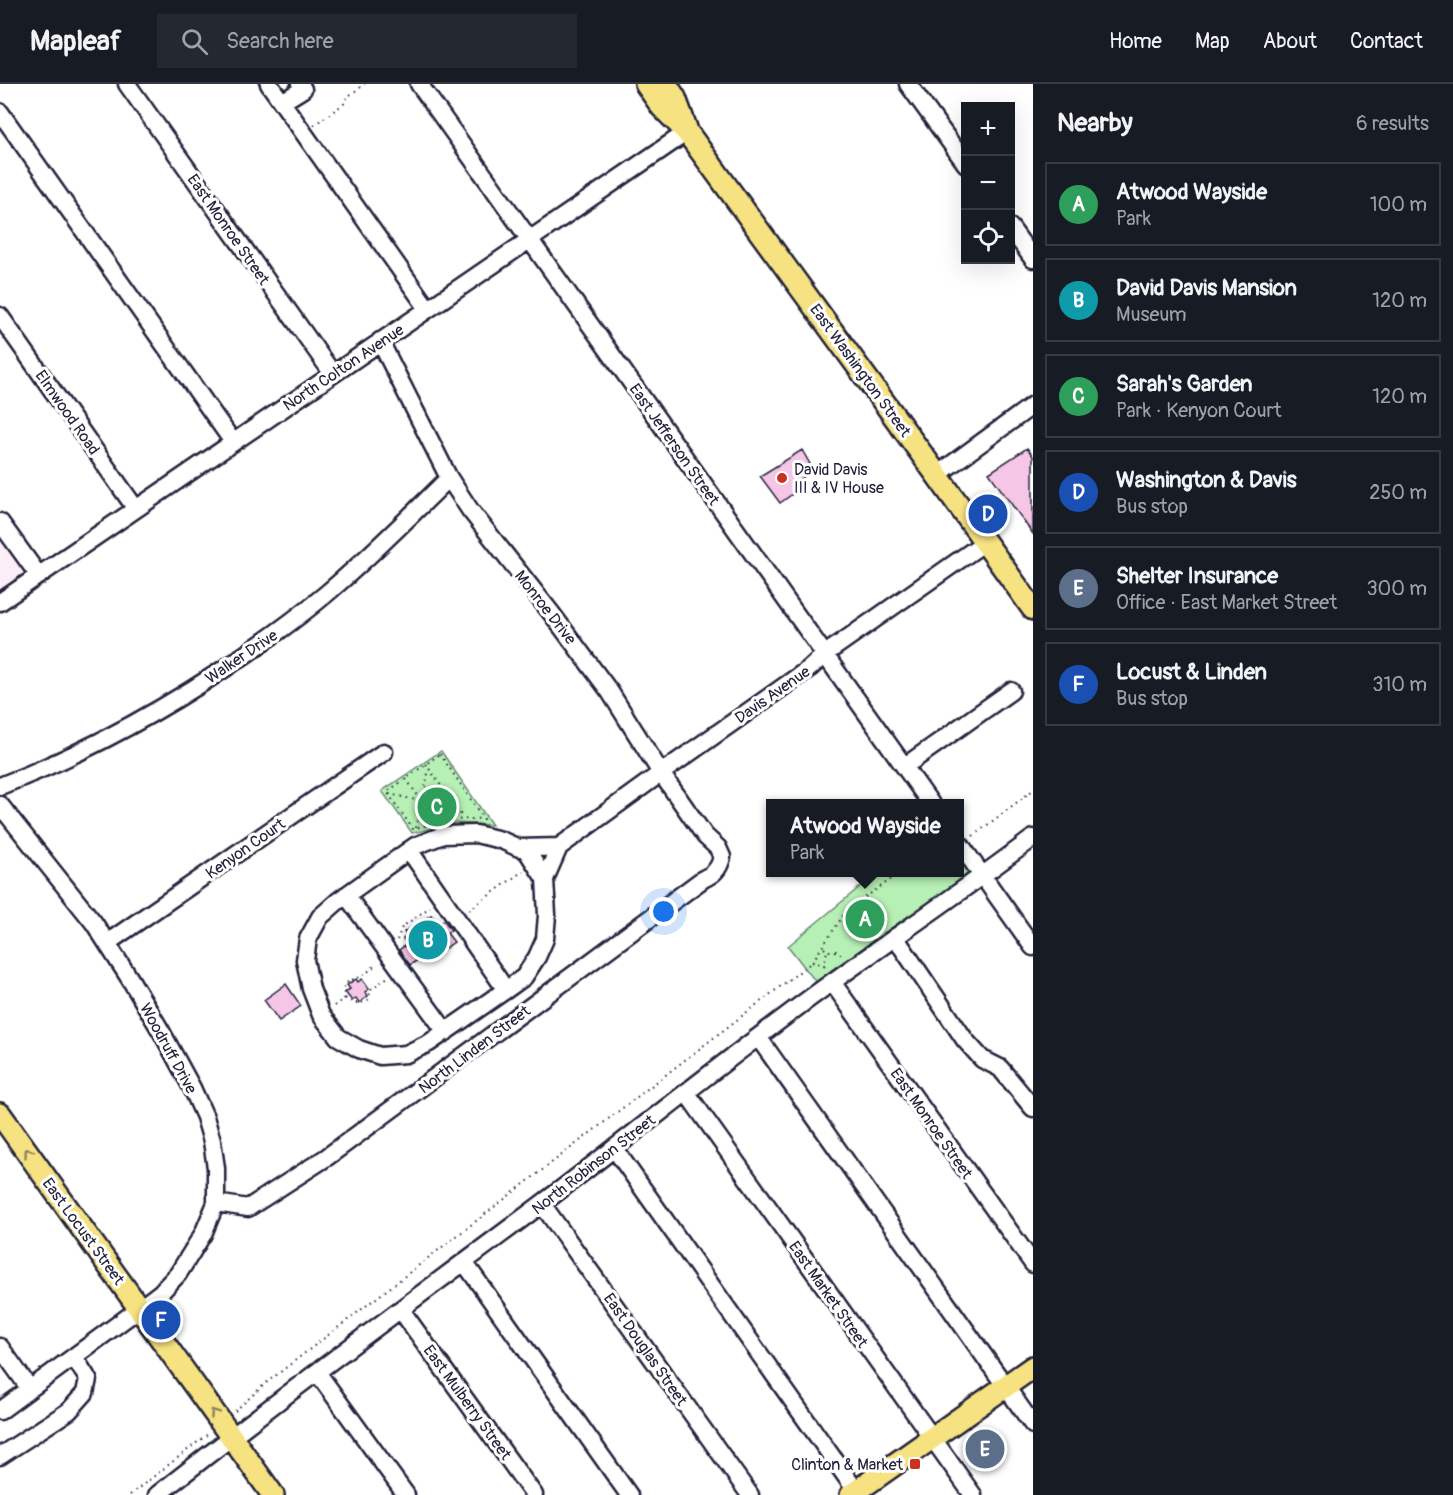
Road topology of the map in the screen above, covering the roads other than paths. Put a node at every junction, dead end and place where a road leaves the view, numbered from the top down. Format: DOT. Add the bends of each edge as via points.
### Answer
graph roads {
  1 [pos="127,84"];
  2 [pos="269,84"];
  3 [pos="300,84"];
  4 [pos="419,84"];
  5 [pos="646,84"];
  6 [pos="666,84"];
  7 [pos="908,84"];
  8 [pos="282,102"];
  9 [pos="0,112"];
  10 [pos="687,132"];
  11 [pos="961,157"];
  12 [pos="1015,233"];
  13 [pos="530,239"];
  14 [pos="1033,259"];
  15 [pos="428,309"];
  16 [pos="0,316"];
  17 [pos="380,341"];
  18 [pos="333,374"];
  19 [pos="1033,405"];
  20 [pos="233,442"];
  21 [pos="937,475"];
  22 [pos="449,478"];
  23 [pos="136,509"];
  24 [pos="0,522"];
  25 [pos="985,542"];
  26 [pos="39,576"];
  27 [pos="0,602"];
  28 [pos="1033,609"];
  29 [pos="825,654"];
  30 [pos="1011,691"];
  31 [pos="384,752"];
  32 [pos="905,766"];
  33 [pos="661,773"];
  34 [pos="0,786"];
  35 [pos="928,799"];
  36 [pos="0,806"];
  37 [pos="1033,838"];
  38 [pos="559,847"];
  39 [pos="409,850"];
  40 [pos="964,851"];
  41 [pos="530,855"];
  42 [pos="720,864"];
  43 [pos="982,876"];
  44 [pos="545,879"];
  45 [pos="346,895"];
  46 [pos="895,937"];
  47 [pos="107,943"];
  48 [pos="1033,947"];
  49 [pos="832,982"];
  50 [pos="506,990"];
  51 [pos="446,1032"];
  52 [pos="758,1037"];
  53 [pos="686,1092"];
  54 [pos="1033,1108"];
  55 [pos="0,1114"];
  56 [pos="614,1148"];
  57 [pos="216,1203"];
  58 [pos="542,1204"];
  59 [pos="464,1262"];
  60 [pos="1033,1264"];
  61 [pos="140,1308"];
  62 [pos="401,1310"];
  63 [pos="0,1347"];
  64 [pos="74,1357"];
  65 [pos="1033,1367"];
  66 [pos="317,1372"];
  67 [pos="1006,1386"];
  68 [pos="30,1389"];
  69 [pos="0,1411"];
  70 [pos="1033,1425"];
  71 [pos="226,1430"];
  72 [pos="932,1438"];
  73 [pos="0,1456"];
  74 [pos="855,1494"];
  75 [pos="157,1495"];
  76 [pos="273,1495"];
  77 [pos="406,1495"];
  78 [pos="534,1495"];
  79 [pos="629,1495"];
  80 [pos="750,1495"];
  81 [pos="973,1495"];
  1 -- 18 [label="street, East Monroe Street"];
  2 -- 8 [label="street"];
  3 -- 8 [label="street" via="303,89"];
  4 -- 13 [label="street, East Jefferson Street"];
  5 -- 10 [label="main road, East Washington Street"];
  6 -- 10 [label="main road, East Washington Street"];
  7 -- 11 [label="street"];
  8 -- 15 [label="street"];
  9 -- 20 [label="street"];
  10 -- 13 [label="street, North Colton Avenue"];
  10 -- 21 [label="main road, East Washington Street"];
  12 -- 14 [label="street"];
  13 -- 15 [label="street, North Colton Avenue"];
  13 -- 29 [label="street, East Jefferson Street"];
  15 -- 17 [label="street, North Colton Avenue"];
  16 -- 23 [label="street, Elmwood Road"];
  17 -- 18 [label="street, North Colton Avenue"];
  17 -- 22 [label="street, Monroe Drive"];
  18 -- 20 [label="street, North Colton Avenue"];
  19 -- 21 [label="street"];
  20 -- 23 [label="street, North Colton Avenue"];
  21 -- 25 [label="main road, East Washington Street"];
  22 -- 33 [label="street, Monroe Drive" via="610,692"];
  22 -- 34 [label="street, Walker Drive" via="325,595 227,667 145,719"];
  23 -- 26 [label="street, North Colton Avenue"];
  24 -- 26 [label="street"];
  25 -- 28 [label="main road, East Washington Street"];
  25 -- 29 [label="street, Davis Avenue"];
  26 -- 27 [label="street, North Colton Avenue"];
  29 -- 32 [label="street, East Jefferson Street"];
  29 -- 33 [label="street, Davis Avenue"];
  30 -- 32 [label="street"];
  31 -- 47 [label="street, Kenyon Court"];
  32 -- 35 [label="street, East Jefferson Street"];
  33 -- 38 [label="street, Davis Avenue"];
  33 -- 42 [label="street, Monroe Drive" via="705,836 718,848"];
  36 -- 47 [label="street, Woodruff Drive"];
  37 -- 43 [label="street, North Robinson Street"];
  38 -- 41 [label="street"];
  38 -- 44 [label="street"];
  39 -- 41 [label="street" via="443,835 476,834"];
  39 -- 45 [label="street"];
  39 -- 50 [label="street"];
  40 -- 43 [label="street"];
  41 -- 44 [label="street"];
  42 -- 57 [label="street, North Linden Street" via="710,876 327,1157 249,1208"];
  43 -- 46 [label="street, North Robinson Street"];
  43 -- 48 [label="street"];
  44 -- 50 [label="street" via="545,939 524,978"];
  45 -- 51 [label="street"];
  45 -- 51 [label="street" via="320,917 308,939 305,960 321,1015 338,1037 380,1056 406,1054"];
  46 -- 49 [label="street, North Robinson Street"];
  46 -- 54 [label="street" via="965,1040 982,1059 1000,1068"];
  47 -- 57 [label="street, Woodruff Drive" via="161,1031 205,1117 216,1168"];
  49 -- 52 [label="street, North Robinson Street"];
  49 -- 60 [label="street, East Monroe Street"];
  50 -- 51 [label="street"];
  52 -- 53 [label="street, North Robinson Street"];
  52 -- 67 [label="street"];
  53 -- 56 [label="street, North Robinson Street"];
  53 -- 72 [label="street, East Market Street"];
  61 -- 55 [label="main road, East Locust Street, one-way"];
  56 -- 58 [label="street, North Robinson Street"];
  56 -- 74 [label="street"];
  57 -- 61 [label="street, Woodruff Drive" via="203,1234 178,1274"];
  58 -- 59 [label="street, North Robinson Street"];
  58 -- 80 [label="street, East Douglas Street"];
  59 -- 62 [label="street, North Robinson Street"];
  59 -- 79 [label="street"];
  61 -- 64 [label="street"];
  71 -- 61 [label="main road, East Locust Street, one-way"];
  62 -- 66 [label="street, North Robinson Street"];
  62 -- 78 [label="street, East Mulberry Street"];
  63 -- 68 [label="street"];
  64 -- 68 [label="street"];
  64 -- 73 [label="street" via="88,1379 85,1393 69,1411"];
  65 -- 67 [label="main road"];
  66 -- 71 [label="street, North Robinson Street"];
  66 -- 77 [label="street"];
  67 -- 70 [label="street"];
  67 -- 72 [label="main road"];
  68 -- 69 [label="street"];
  71 -- 75 [label="street, North Robinson Street"];
  71 -- 76 [label="main road, East Locust Street"];
  72 -- 74 [label="main road"];
  72 -- 81 [label="street, East Market Street"];
}
